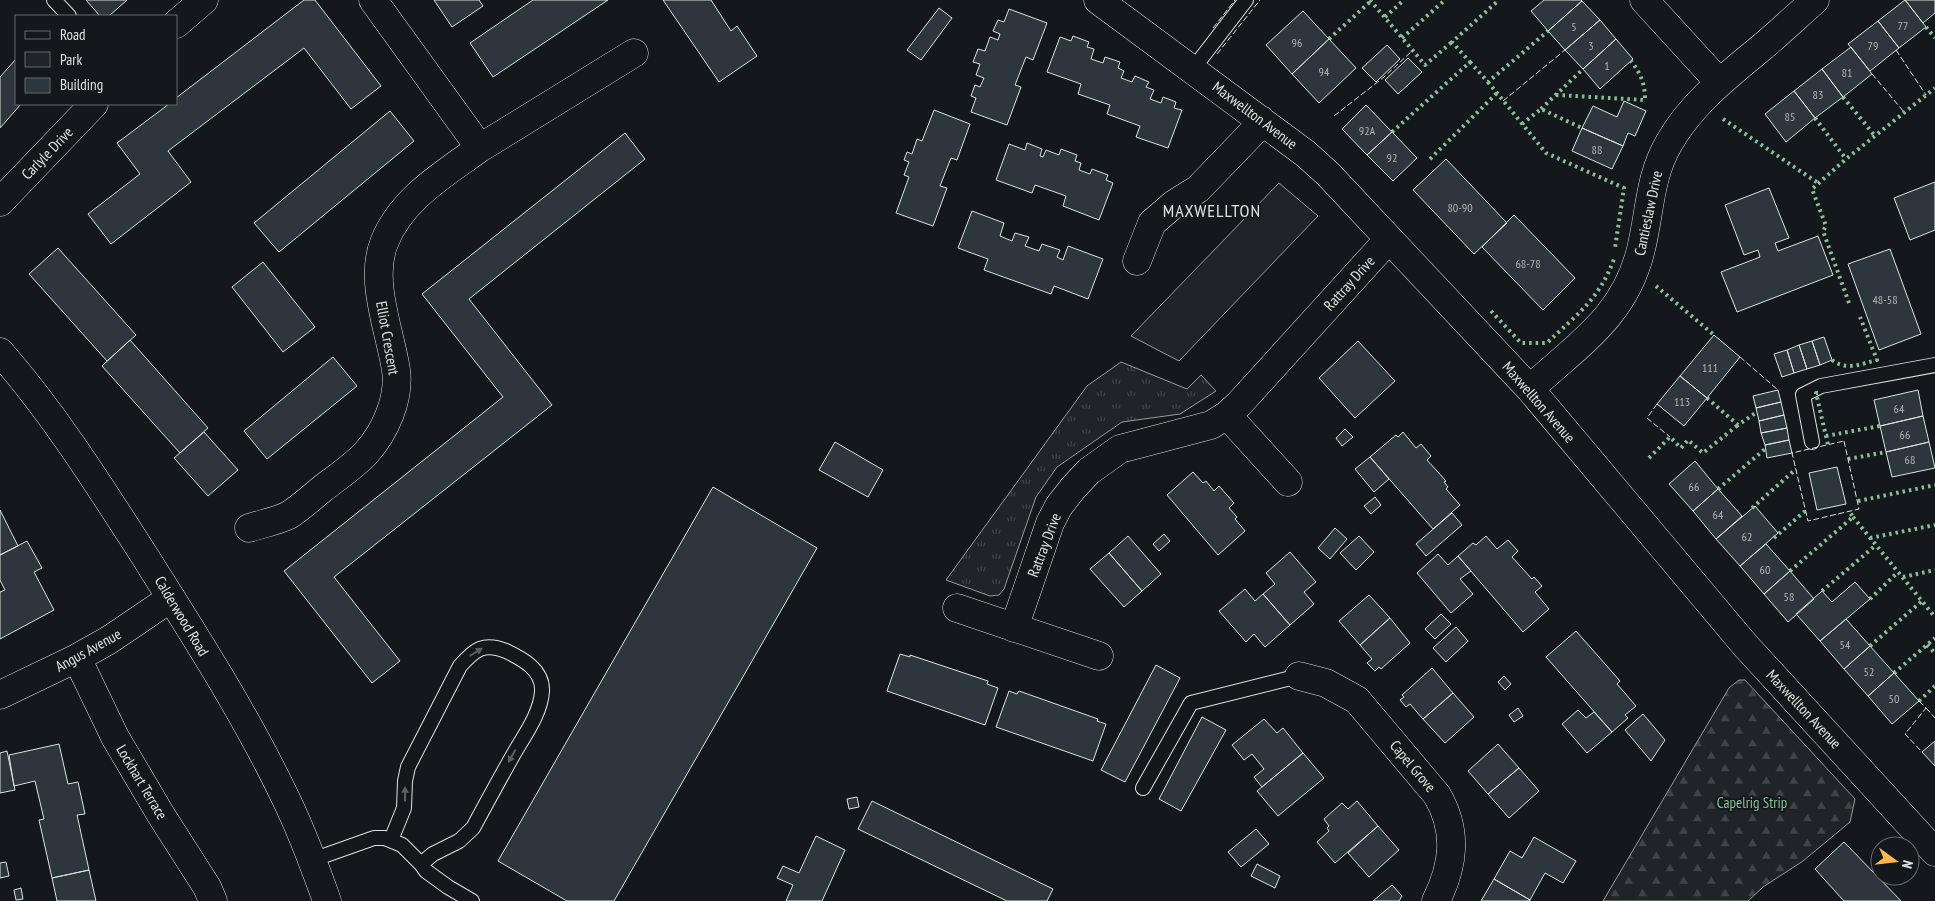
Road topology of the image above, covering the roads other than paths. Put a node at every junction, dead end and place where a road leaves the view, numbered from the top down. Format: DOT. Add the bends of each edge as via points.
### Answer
graph roads {
  1 [pos="54,0"];
  2 [pos="204,0"];
  3 [pos="372,0"];
  4 [pos="1098,0"];
  5 [pos="1246,0"];
  6 [pos="1644,0"];
  7 [pos="1815,0"];
  8 [pos="68,15"];
  9 [pos="178,22"];
  10 [pos="634,53"];
  11 [pos="1193,69"];
  12 [pos="1719,82"];
  13 [pos="93,105"];
  14 [pos="1261,120"];
  15 [pos="480,148"];
  16 [pos="0,202"];
  17 [pos="1389,239"];
  18 [pos="1137,261"];
  19 [pos="0,352"];
  20 [pos="1935,365"];
  21 [pos="1530,389"];
  22 [pos="1227,414"];
  23 [pos="1812,442"];
  24 [pos="1288,482"];
  25 [pos="249,528"];
  26 [pos="171,598"];
  27 [pos="957,608"];
  28 [pos="1014,628"];
  29 [pos="1099,656"];
  30 [pos="77,658"];
  31 [pos="1299,676"];
  32 [pos="0,695"];
  33 [pos="1143,788"];
  34 [pos="391,840"];
  35 [pos="1935,852"];
  36 [pos="312,860"];
  37 [pos="421,864"];
  38 [pos="214,901"];
  39 [pos="327,901"];
  40 [pos="472,901"];
  41 [pos="1436,901"];
  1 -- 8 [label="lane"];
  2 -- 9 [label="street"];
  3 -- 15 [label="street"];
  4 -- 11 [label="street, Maxwellton Avenue"];
  5 -- 11 [label="lane"];
  6 -- 12 [label="street"];
  7 -- 12 [label="street, Cantieslaw Drive"];
  10 -- 15 [label="street, Elliot Crescent"];
  11 -- 14 [label="street, Maxwellton Avenue"];
  12 -- 21 [label="street, Cantieslaw Drive" via="1678,128 1659,162 1641,249 1633,277 1621,300 1590,336"];
  13 -- 16 [label="street, Carlyle Drive"];
  14 -- 17 [label="street, Maxwellton Avenue" via="1328,174"];
  14 -- 18 [label="street" via="1198,189 1152,223"];
  15 -- 25 [label="street, Elliot Crescent" via="418,194 391,226 383,245 379,270 381,299 396,373 396,393 382,432 366,453 288,515"];
  17 -- 21 [label="street, Maxwellton Avenue"];
  17 -- 22 [label="street, Rattray Drive"];
  19 -- 26 [label="street, Calderwood Road" via="58,423"];
  20 -- 23 [label="lane" via="1821,386 1802,395"];
  21 -- 35 [label="street, Maxwellton Avenue" via="1746,646"];
  22 -- 24 [label="street"];
  22 -- 28 [label="street, Rattray Drive" via="1211,425 1120,449 1073,488 1050,523"];
  26 -- 30 [label="street, Angus Avenue"];
  26 -- 36 [label="street, Calderwood Road" via="259,745"];
  27 -- 28 [label="street"];
  28 -- 29 [label="street"];
  30 -- 32 [label="street, Angus Avenue"];
  30 -- 38 [label="street, Lockhart Terrace" via="115,737"];
  31 -- 33 [label="lane" via="1191,704"];
  31 -- 41 [label="street, Capel Grove" via="1326,683 1357,700 1437,795 1446,811 1452,846 1445,884"];
  34 -- 36 [label="lane" via="374,838"];
  34 -- 37 [label="lane" via="409,850"];
  34 -- 37 [label="lane, one-way" via="404,808 408,767 460,666 482,647 496,647 533,667 542,690 536,714 472,828 459,841"];
  36 -- 39 [label="street, Calderwood Road"];
  37 -- 40 [label="lane" via="439,882"];
}
